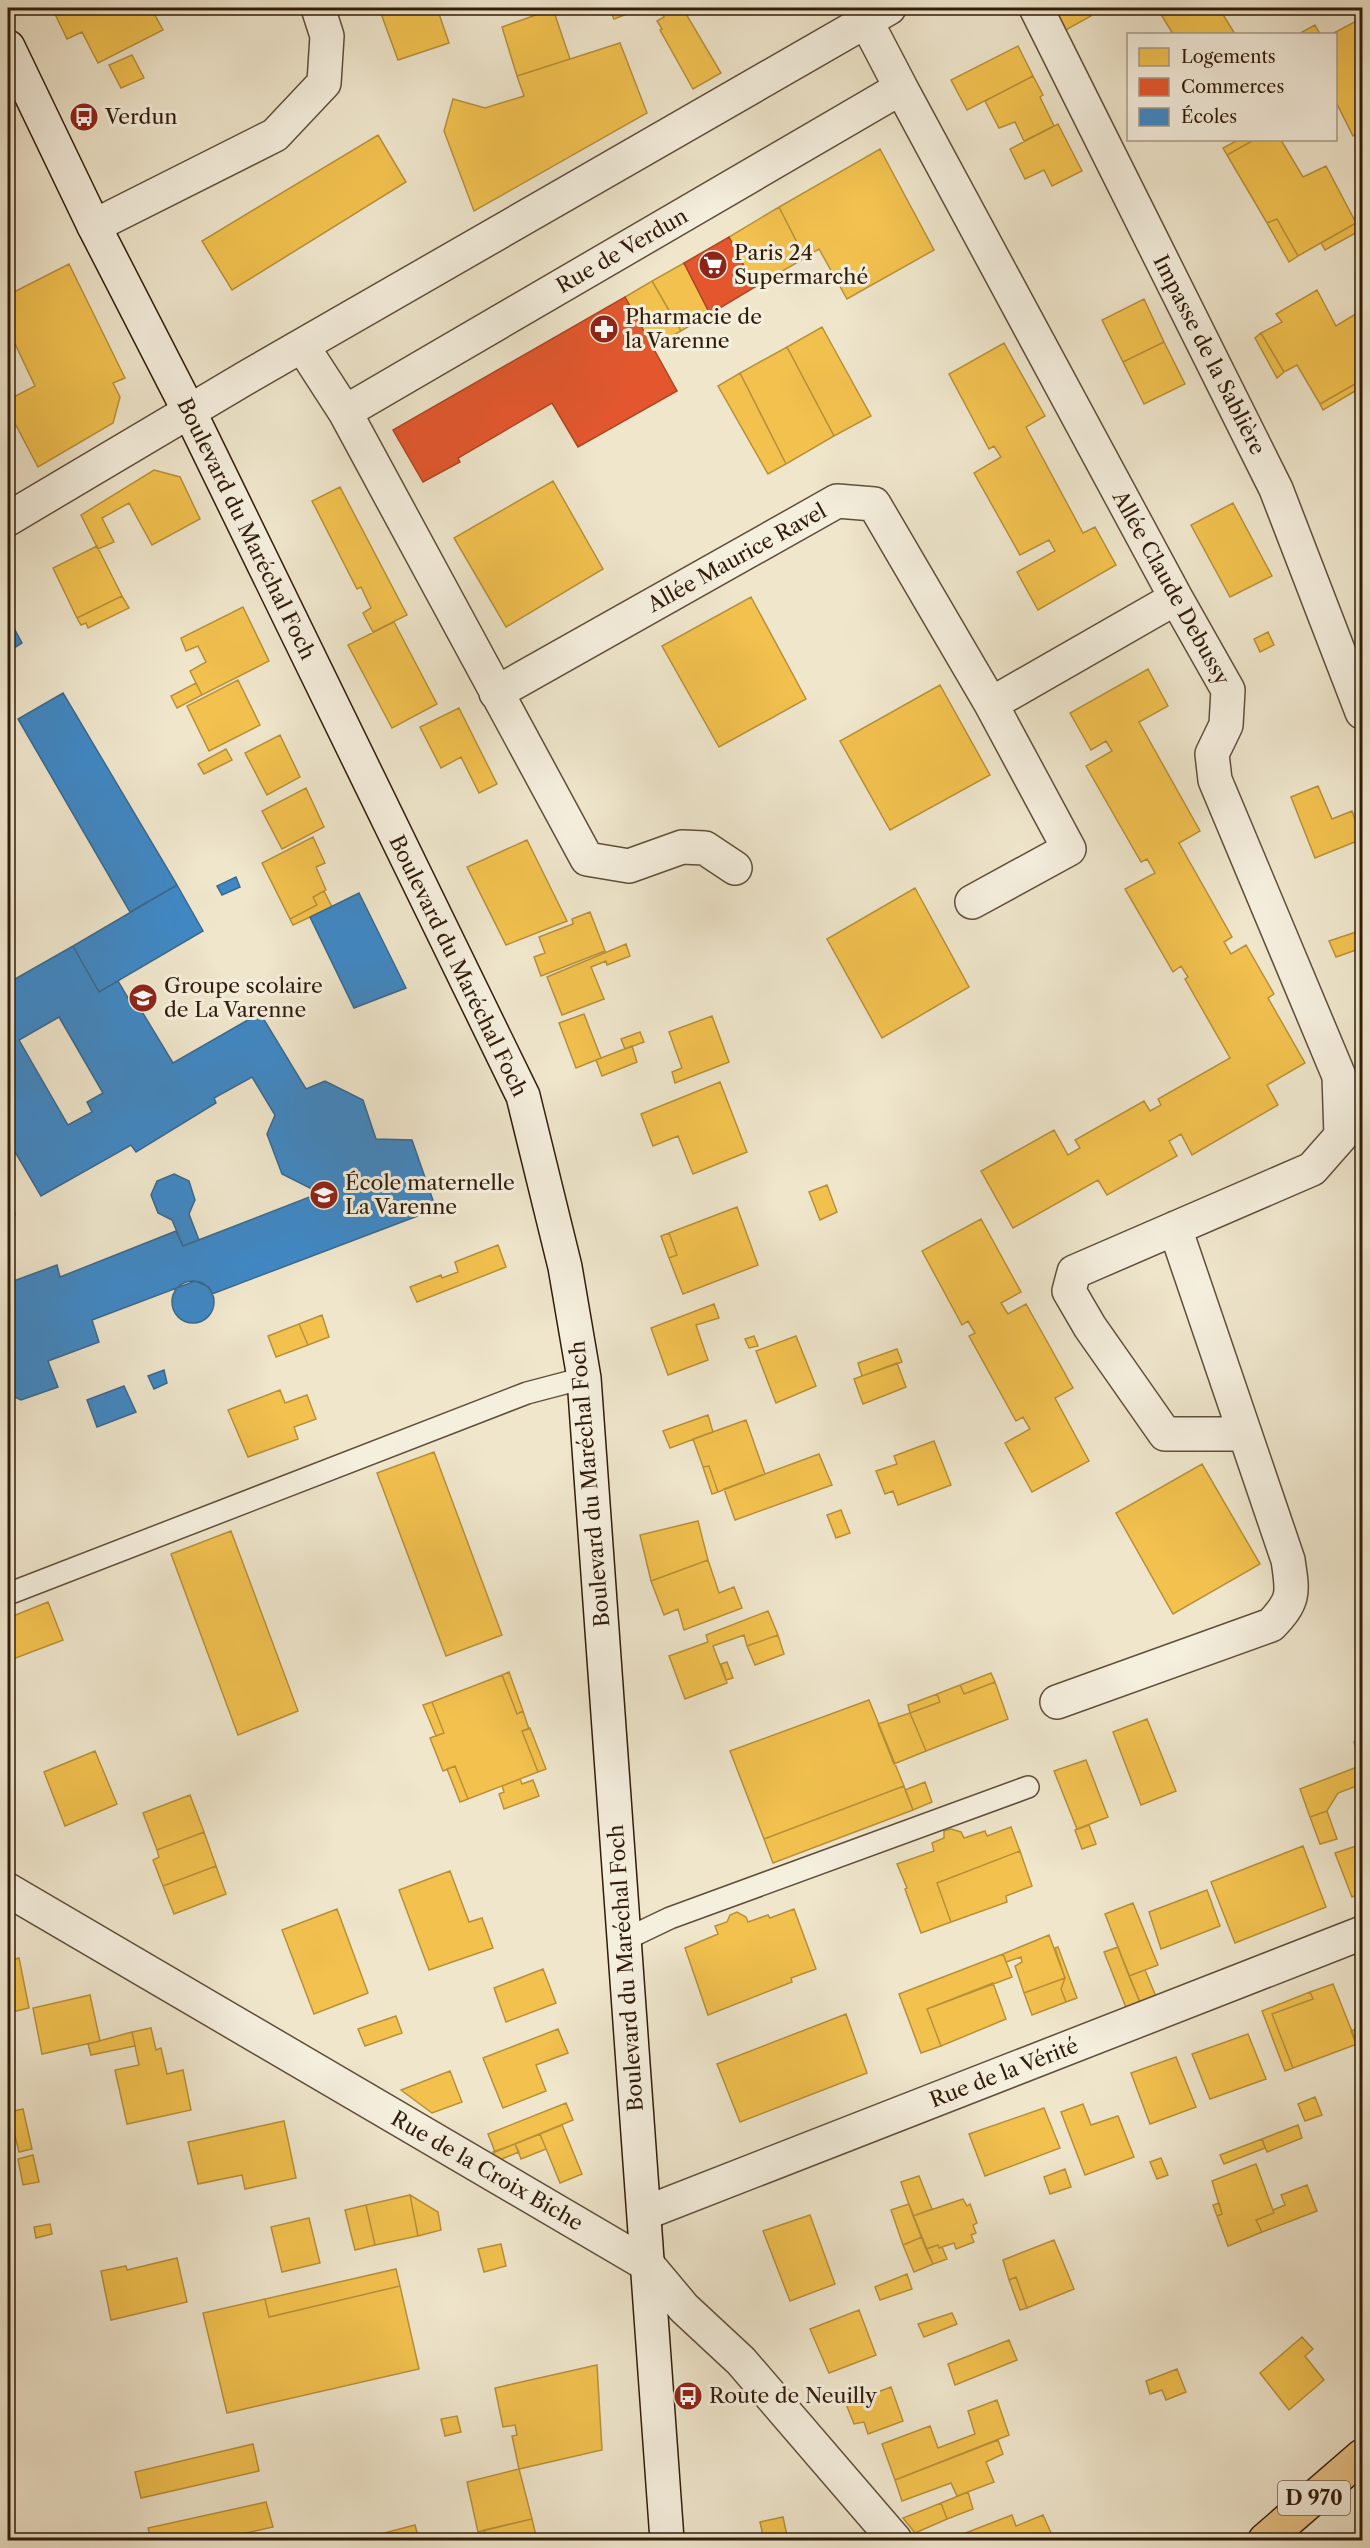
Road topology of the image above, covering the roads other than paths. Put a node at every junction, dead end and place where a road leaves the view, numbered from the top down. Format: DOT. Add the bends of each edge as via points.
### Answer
graph roads {
  1 [pos="318,8"];
  2 [pos="1036,8"];
  3 [pos="877,14"];
  4 [pos="8,47"];
  5 [pos="901,88"];
  6 [pos="94,226"];
  7 [pos="303,347"];
  8 [pos="189,411"];
  9 [pos="345,412"];
  10 [pos="8,519"];
  11 [pos="1176,598"];
  12 [pos="496,693"];
  13 [pos="991,704"];
  14 [pos="1362,712"];
  15 [pos="735,868"];
  16 [pos="972,902"];
  17 [pos="1175,1228"];
  18 [pos="584,1378"];
  19 [pos="1245,1434"];
  20 [pos="8,1594"];
  21 [pos="1057,1702"];
  22 [pos="1028,1787"];
  23 [pos="8,1890"];
  24 [pos="1362,1933"];
  25 [pos="624,1940"];
  26 [pos="645,2213"];
  27 [pos="648,2265"];
  28 [pos="1362,2456"];
  29 [pos="667,2541"];
  30 [pos="895,2541"];
  31 [pos="1265,2541"];
  1 -- 6 [label="street" via="327,36 324,83 275,135"];
  2 -- 14 [label="street, Impasse de la Sablière" via="1276,489"];
  3 -- 5 [label="street"];
  3 -- 7 [label="street"];
  4 -- 6 [label="street, Boulevard du Maréchal Foch"];
  5 -- 9 [label="street, Rue de Verdun"];
  5 -- 11 [label="street, Allée Claude Debussy"];
  6 -- 8 [label="street, Boulevard du Maréchal Foch"];
  7 -- 8 [label="street"];
  7 -- 9 [label="street"];
  8 -- 10 [label="street"];
  8 -- 18 [label="street, Boulevard du Maréchal Foch" via="523,1096 565,1267"];
  9 -- 12 [label="street"];
  11 -- 13 [label="street"];
  11 -- 17 [label="street, Allée Claude Debussy" via="1228,690 1226,725 1212,754 1215,780 1339,1076 1341,1136 1312,1169"];
  12 -- 13 [label="street, Allée Maurice Ravel" via="837,501 874,504"];
  12 -- 15 [label="street" via="587,859 629,866 682,847 705,848"];
  13 -- 16 [label="street, Allée Maurice Ravel" via="1070,849"];
  17 -- 19 [label="street"];
  17 -- 19 [label="street, Allée Claude Debussy" via="1074,1272 1069,1291 1165,1434"];
  18 -- 20 [label="lane" via="527,1393"];
  18 -- 25 [label="street, Boulevard du Maréchal Foch"];
  19 -- 21 [label="street" via="1288,1560 1293,1591 1284,1612 1271,1625"];
  22 -- 25 [label="lane" via="670,1918"];
  23 -- 27 [label="street, Rue de la Croix Biche"];
  24 -- 26 [label="street, Rue de la Vérité"];
  25 -- 26 [label="street, Boulevard du Maréchal Foch"];
  26 -- 27 [label="street, Boulevard du Maréchal Foch"];
  27 -- 29 [label="street, Boulevard du Maréchal Foch"];
  27 -- 30 [label="street, Rue de la Croix Biche" via="684,2308 741,2361"];
  28 -- 31 [label="main road, D 970"];
}
